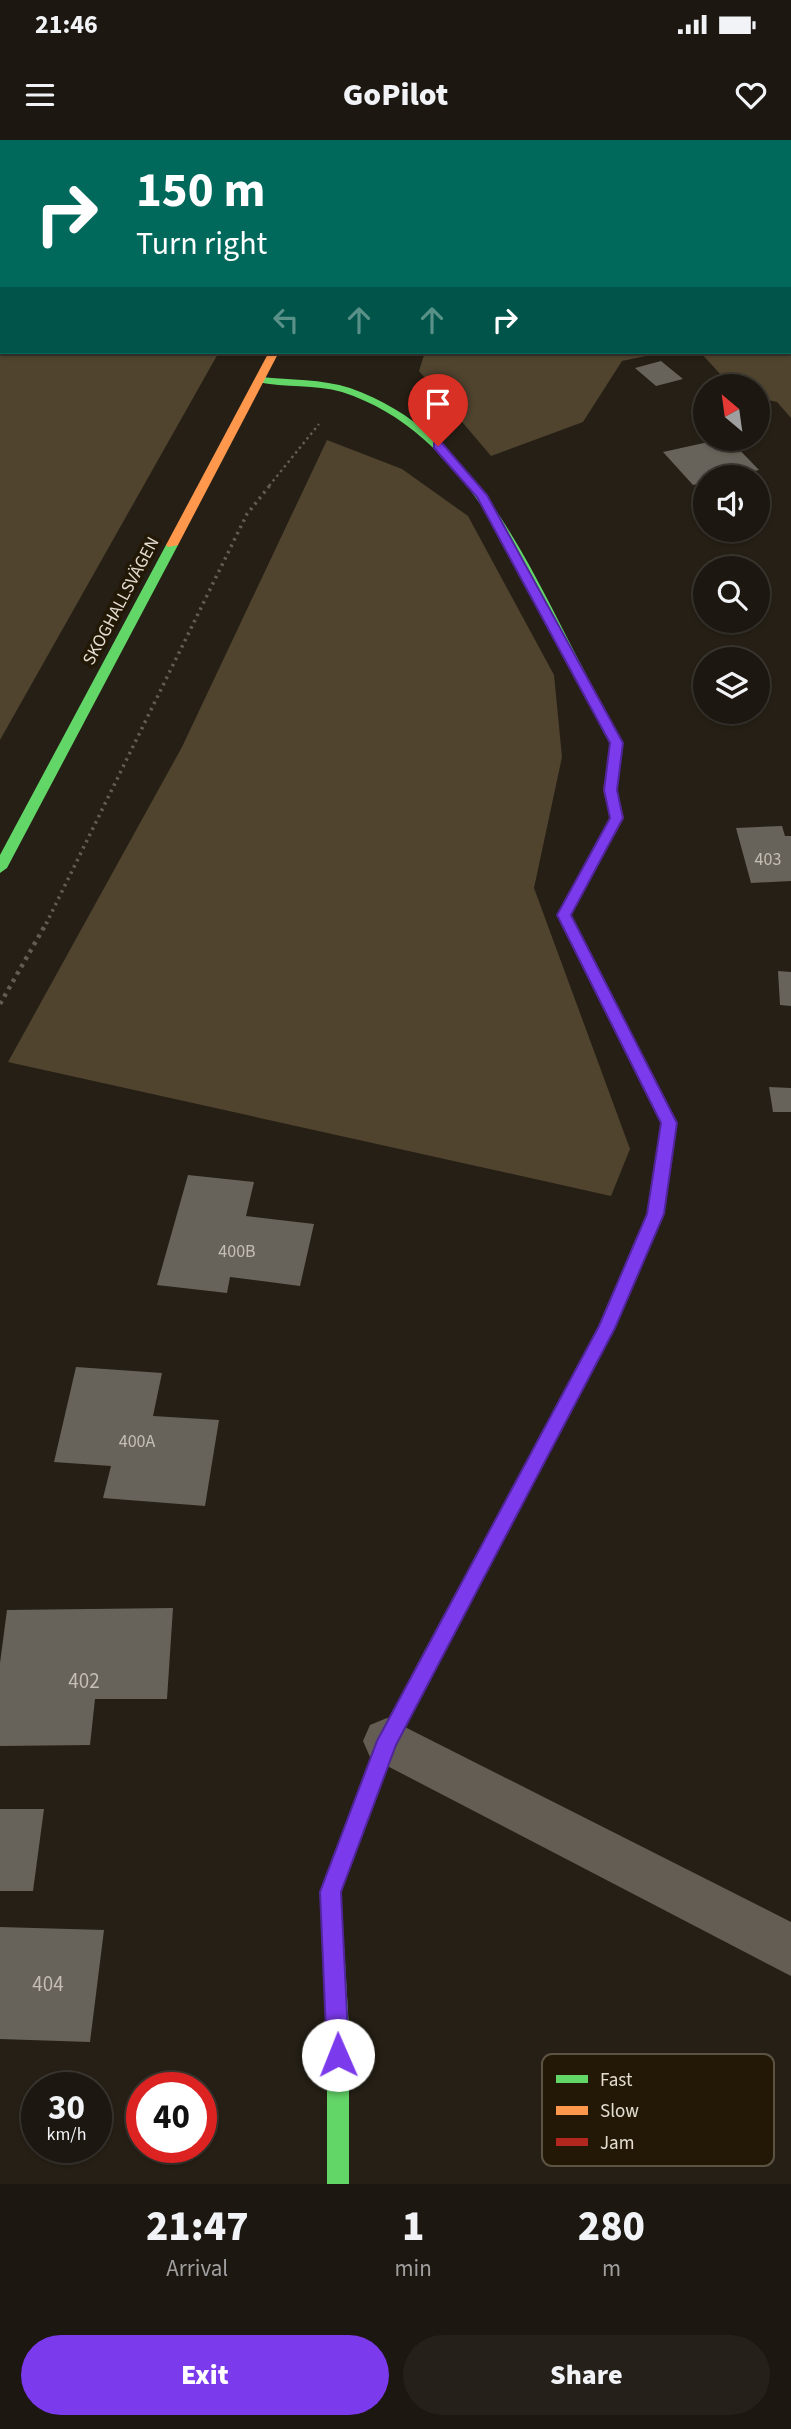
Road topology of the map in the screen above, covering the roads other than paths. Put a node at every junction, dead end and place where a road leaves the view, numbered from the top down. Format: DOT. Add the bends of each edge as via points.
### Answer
graph roads {
  1 [pos="273,354"];
  2 [pos="261,380"];
  3 [pos="0,868"];
  4 [pos="387,1741"];
  5 [pos="791,1950"];
  6 [pos="338,2184"];
  1 -- 2 [label="street, SKOGHALLSVÄGEN"];
  2 -- 3 [label="street, SKOGHALLSVÄGEN"];
  2 -- 4 [label="street" via="346,390 409,418 482,495 617,743 610,790 617,818 564,915 669,1123 655,1214 607,1328"];
  4 -- 5 [label="street"];
  4 -- 6 [label="street" via="331,1892 338,2029"];
}
